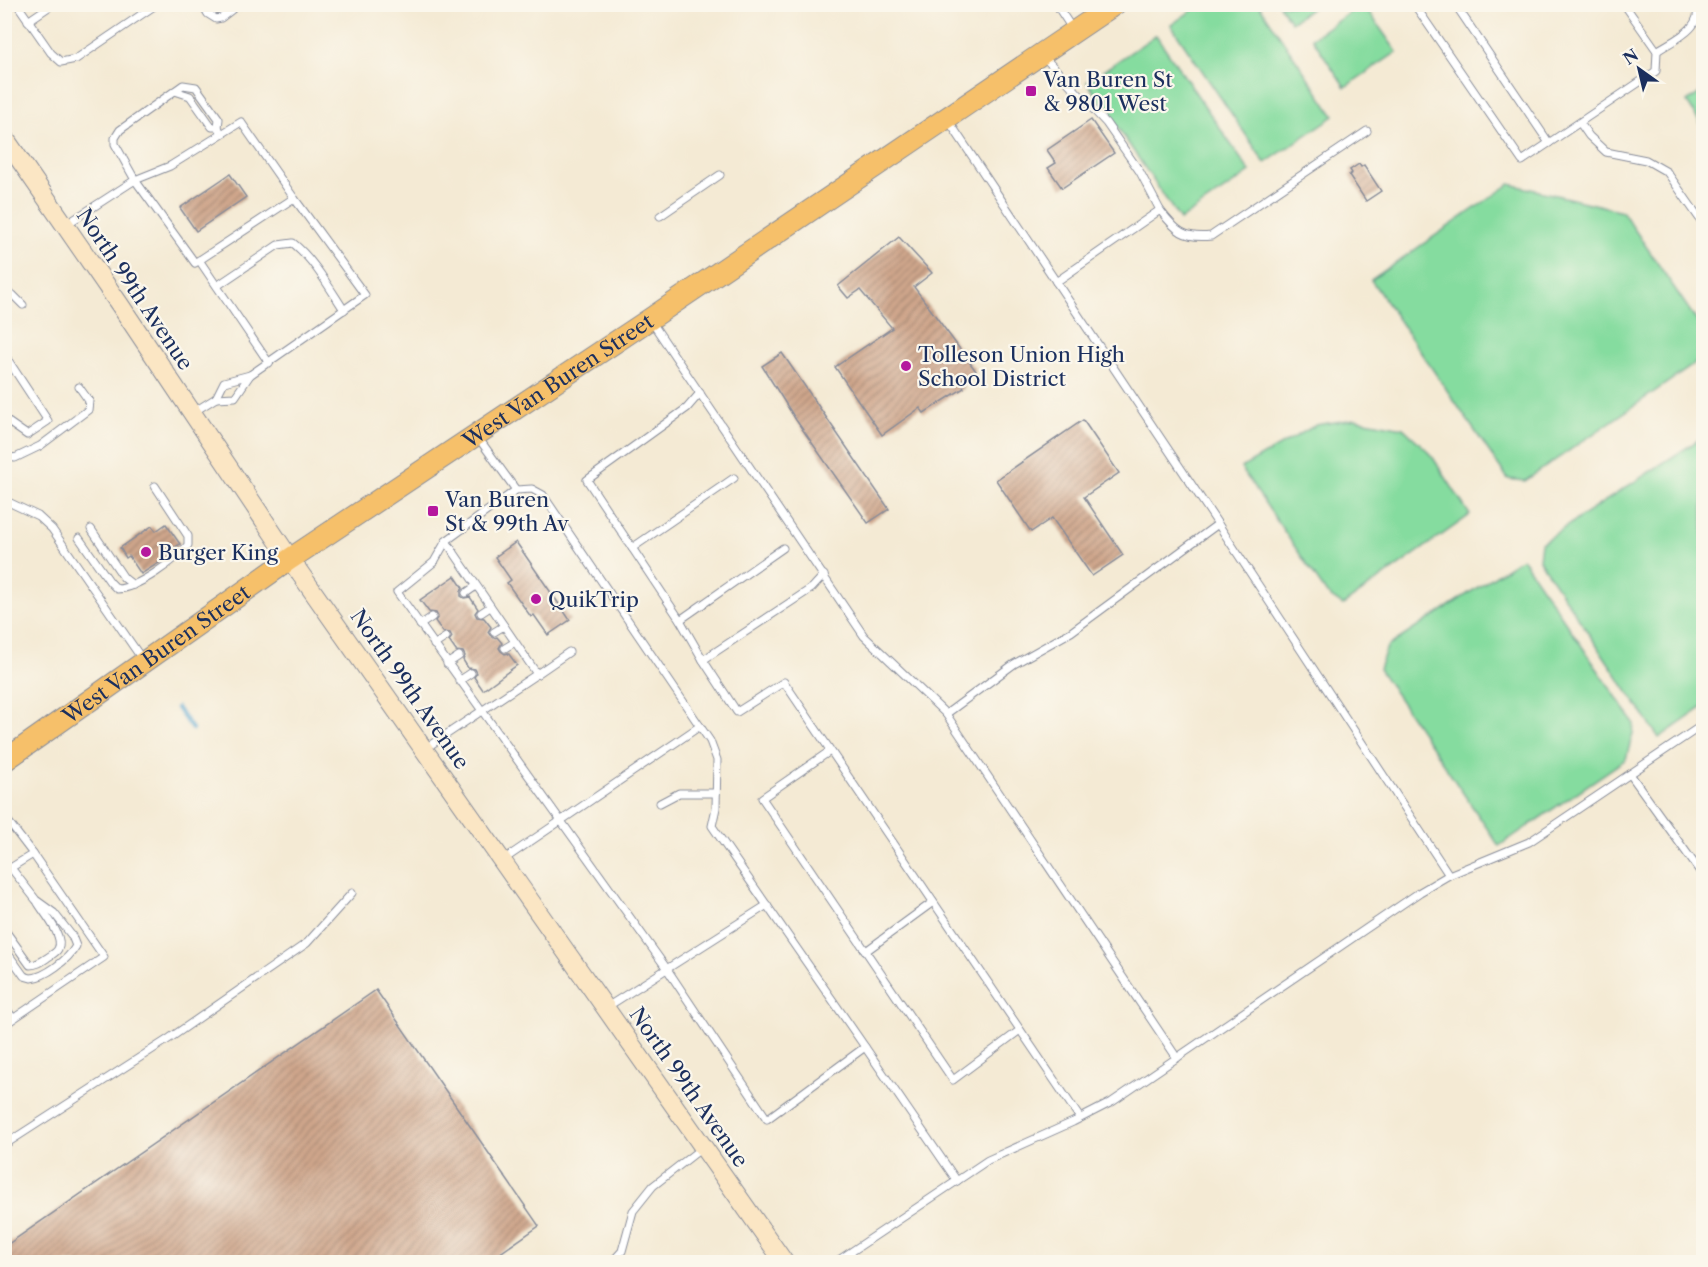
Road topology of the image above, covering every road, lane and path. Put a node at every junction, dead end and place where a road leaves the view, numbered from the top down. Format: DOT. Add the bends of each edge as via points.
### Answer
graph roads {
  1 [pos="17,4"];
  2 [pos="53,4"];
  3 [pos="157,4"];
  4 [pos="202,4"];
  5 [pos="239,4"];
  6 [pos="1056,4"];
  7 [pos="1115,4"];
  8 [pos="1414,4"];
  9 [pos="1455,4"];
  10 [pos="1624,4"];
  11 [pos="1697,4"];
  12 [pos="28,21"];
  13 [pos="1074,32"];
  14 [pos="1657,51"];
  15 [pos="1042,54"];
  16 [pos="175,91"];
  17 [pos="946,117"];
  18 [pos="1580,123"];
  19 [pos="220,130"];
  20 [pos="1368,130"];
  21 [pos="4,137"];
  22 [pos="1549,143"];
  23 [pos="720,174"];
  24 [pos="135,180"];
  25 [pos="294,198"];
  26 [pos="1160,210"];
  27 [pos="660,216"];
  28 [pos="65,225"];
  29 [pos="1704,225"];
  30 [pos="199,260"];
  31 [pos="1056,282"];
  32 [pos="217,286"];
  33 [pos="4,294"];
  34 [pos="23,305"];
  35 [pos="344,310"];
  36 [pos="650,319"];
  37 [pos="4,354"];
  38 [pos="269,363"];
  39 [pos="250,375"];
  40 [pos="79,387"];
  41 [pos="700,393"];
  42 [pos="216,398"];
  43 [pos="192,414"];
  44 [pos="4,419"];
  45 [pos="48,420"];
  46 [pos="57,433"];
  47 [pos="476,434"];
  48 [pos="4,456"];
  49 [pos="734,478"];
  50 [pos="155,486"];
  51 [pos="516,490"];
  52 [pos="4,500"];
  53 [pos="1218,524"];
  54 [pos="91,529"];
  55 [pos="79,538"];
  56 [pos="446,541"];
  57 [pos="632,548"];
  58 [pos="783,548"];
  59 [pos="290,559"];
  60 [pos="824,575"];
  61 [pos="133,585"];
  62 [pos="476,586"];
  63 [pos="466,592"];
  64 [pos="490,607"];
  65 [pos="481,613"];
  66 [pos="432,617"];
  67 [pos="680,620"];
  68 [pos="420,625"];
  69 [pos="504,626"];
  70 [pos="494,632"];
  71 [pos="446,637"];
  72 [pos="515,642"];
  73 [pos="434,645"];
  74 [pos="505,648"];
  75 [pos="569,652"];
  76 [pos="459,656"];
  77 [pos="703,660"];
  78 [pos="143,661"];
  79 [pos="447,664"];
  80 [pos="471,673"];
  81 [pos="537,674"];
  82 [pos="459,681"];
  83 [pos="481,713"];
  84 [pos="946,714"];
  85 [pos="1704,724"];
  86 [pos="700,726"];
  87 [pos="425,749"];
  88 [pos="830,751"];
  89 [pos="4,761"];
  90 [pos="1630,774"];
  91 [pos="716,794"];
  92 [pos="660,803"];
  93 [pos="4,816"];
  94 [pos="560,821"];
  95 [pos="33,854"];
  96 [pos="502,860"];
  97 [pos="12,868"];
  98 [pos="4,873"];
  99 [pos="1449,875"];
  100 [pos="1704,877"];
  101 [pos="352,894"];
  102 [pos="36,900"];
  103 [pos="933,902"];
  104 [pos="767,905"];
  105 [pos="4,929"];
  106 [pos="4,948"];
  107 [pos="866,951"];
  108 [pos="666,969"];
  109 [pos="4,1006"];
  110 [pos="606,1008"];
  111 [pos="13,1018"];
  112 [pos="4,1025"];
  113 [pos="1020,1030"];
  114 [pos="865,1047"];
  115 [pos="1177,1058"];
  116 [pos="1080,1118"];
  117 [pos="4,1145"];
  118 [pos="703,1147"];
  119 [pos="957,1181"];
  120 [pos="612,1263"];
  121 [pos="784,1263"];
  122 [pos="836,1263"];
  1 -- 12 [label="lane"];
  2 -- 12 [label="lane"];
  3 -- 12 [label="lane" via="66,62 56,59"];
  4 -- 5 [label="lane" via="216,19"];
  6 -- 13 [label="lane"];
  7 -- 13 [label="main road, West Van Buren Street"];
  8 -- 22 [label="lane" via="1522,161"];
  9 -- 22 [label="lane"];
  10 -- 14 [label="lane"];
  11 -- 14 [label="lane" via="1698,17 1692,28"];
  13 -- 15 [label="main road, West Van Buren Street"];
  14 -- 18 [label="lane" via="1656,71"];
  15 -- 17 [label="main road, West Van Buren Street"];
  15 -- 26 [label="lane" via="1106,123 1140,172"];
  16 -- 19 [label="lane" via="190,96 212,127"];
  16 -- 19 [label="lane" via="183,85 196,87 219,119"];
  16 -- 24 [label="lane" via="120,130 115,138"];
  17 -- 31 [label="lane"];
  17 -- 36 [label="main road, West Van Buren Street"];
  18 -- 22 [label="lane"];
  18 -- 29 [label="lane" via="1606,152 1646,160 1667,172"];
  19 -- 24 [label="lane" via="170,166"];
  19 -- 25 [label="lane" via="241,122"];
  20 -- 26 [label="lane" via="1211,236 1184,234"];
  21 -- 28 [label="main road, North 99th Avenue"];
  23 -- 27 [label="lane"];
  24 -- 28 [label="lane"];
  24 -- 30 [label="lane" via="195,263"];
  25 -- 30 [label="lane"];
  25 -- 35 [label="lane" via="365,295"];
  26 -- 31 [label="lane"];
  28 -- 43 [label="main road, North 99th Avenue"];
  30 -- 32 [label="lane"];
  31 -- 53 [label="lane"];
  32 -- 35 [label="lane" via="278,245 293,243"];
  32 -- 38 [label="lane"];
  33 -- 34 [label="lane" via="13,295"];
  35 -- 38 [label="lane"];
  36 -- 41 [label="lane"];
  36 -- 47 [label="main road, West Van Buren Street"];
  37 -- 45 [label="lane"];
  38 -- 39 [label="lane"];
  39 -- 42 [label="lane" via="224,382"];
  39 -- 42 [label="lane" via="235,397"];
  40 -- 46 [label="lane" via="89,401 88,410"];
  41 -- 57 [label="lane" via="687,408 587,480"];
  41 -- 60 [label="lane"];
  42 -- 43 [label="lane"];
  43 -- 59 [label="main road, North 99th Avenue"];
  44 -- 45 [label="lane" via="27,435"];
  45 -- 46 [label="lane"];
  46 -- 48 [label="lane" via="15,458"];
  47 -- 51 [label="lane"];
  47 -- 59 [label="main road, West Van Buren Street"];
  49 -- 57 [label="lane"];
  50 -- 61 [label="lane" via="184,528 188,545 180,555"];
  51 -- 56 [label="lane"];
  51 -- 86 [label="lane" via="532,489 543,495"];
  52 -- 78 [label="lane" via="38,516 52,529"];
  53 -- 84 [label="lane" via="1071,632 1014,664"];
  53 -- 99 [label="lane"];
  54 -- 61 [label="lane"];
  55 -- 61 [label="lane" via="117,589"];
  56 -- 62 [label="lane"];
  56 -- 68 [label="lane" via="434,562 397,592"];
  57 -- 67 [label="lane"];
  58 -- 67 [label="lane"];
  59 -- 78 [label="main road, West Van Buren Street"];
  59 -- 87 [label="main road, North 99th Avenue"];
  60 -- 77 [label="lane" via="812,588"];
  60 -- 84 [label="lane" via="864,636"];
  62 -- 63 [label="lane"];
  62 -- 64 [label="lane"];
  64 -- 65 [label="lane"];
  64 -- 69 [label="lane"];
  66 -- 68 [label="lane"];
  67 -- 77 [label="lane"];
  68 -- 73 [label="lane"];
  69 -- 70 [label="lane"];
  69 -- 72 [label="lane"];
  71 -- 73 [label="lane"];
  72 -- 74 [label="lane"];
  72 -- 81 [label="lane"];
  73 -- 79 [label="lane"];
  75 -- 81 [label="lane"];
  76 -- 79 [label="lane"];
  77 -- 88 [label="lane" via="737,712 784,682"];
  78 -- 89 [label="main road, West Van Buren Street"];
  79 -- 82 [label="lane"];
  80 -- 82 [label="lane"];
  81 -- 83 [label="lane"];
  82 -- 83 [label="lane"];
  83 -- 87 [label="lane"];
  83 -- 94 [label="lane"];
  84 -- 115 [label="lane"];
  85 -- 90 [label="lane"];
  86 -- 91 [label="lane" via="717,760"];
  86 -- 94 [label="lane"];
  87 -- 96 [label="main road, North 99th Avenue"];
  88 -- 103 [label="lane"];
  88 -- 107 [label="lane" via="762,798"];
  90 -- 99 [label="lane" via="1529,842"];
  90 -- 100 [label="lane"];
  91 -- 92 [label="lane" via="679,793"];
  91 -- 104 [label="lane" via="712,826"];
  93 -- 95 [label="lane"];
  94 -- 96 [label="lane"];
  94 -- 108 [label="lane"];
  95 -- 97 [label="lane"];
  95 -- 111 [label="lane" via="104,957"];
  96 -- 110 [label="main road, North 99th Avenue"];
  97 -- 98 [label="lane"];
  97 -- 102 [label="lane"];
  99 -- 115 [label="lane"];
  101 -- 117 [label="lane" via="307,943 170,1038"];
  102 -- 105 [label="lane" via="60,939 55,953 30,965"];
  102 -- 106 [label="lane" via="54,913 72,936 74,951 45,973 30,978 24,976"];
  103 -- 107 [label="lane"];
  103 -- 113 [label="lane"];
  104 -- 108 [label="lane"];
  104 -- 114 [label="lane"];
  107 -- 113 [label="lane" via="953,1080"];
  108 -- 110 [label="lane"];
  108 -- 114 [label="lane" via="767,1119"];
  109 -- 111 [label="lane"];
  110 -- 118 [label="main road, North 99th Avenue"];
  111 -- 112 [label="lane"];
  113 -- 116 [label="lane"];
  114 -- 119 [label="lane"];
  115 -- 116 [label="lane" via="1112,1102"];
  116 -- 119 [label="lane" via="988,1160"];
  118 -- 120 [label="lane" via="653,1186 633,1211 622,1251"];
  118 -- 121 [label="main road, North 99th Avenue"];
  119 -- 122 [label="lane"];
}
